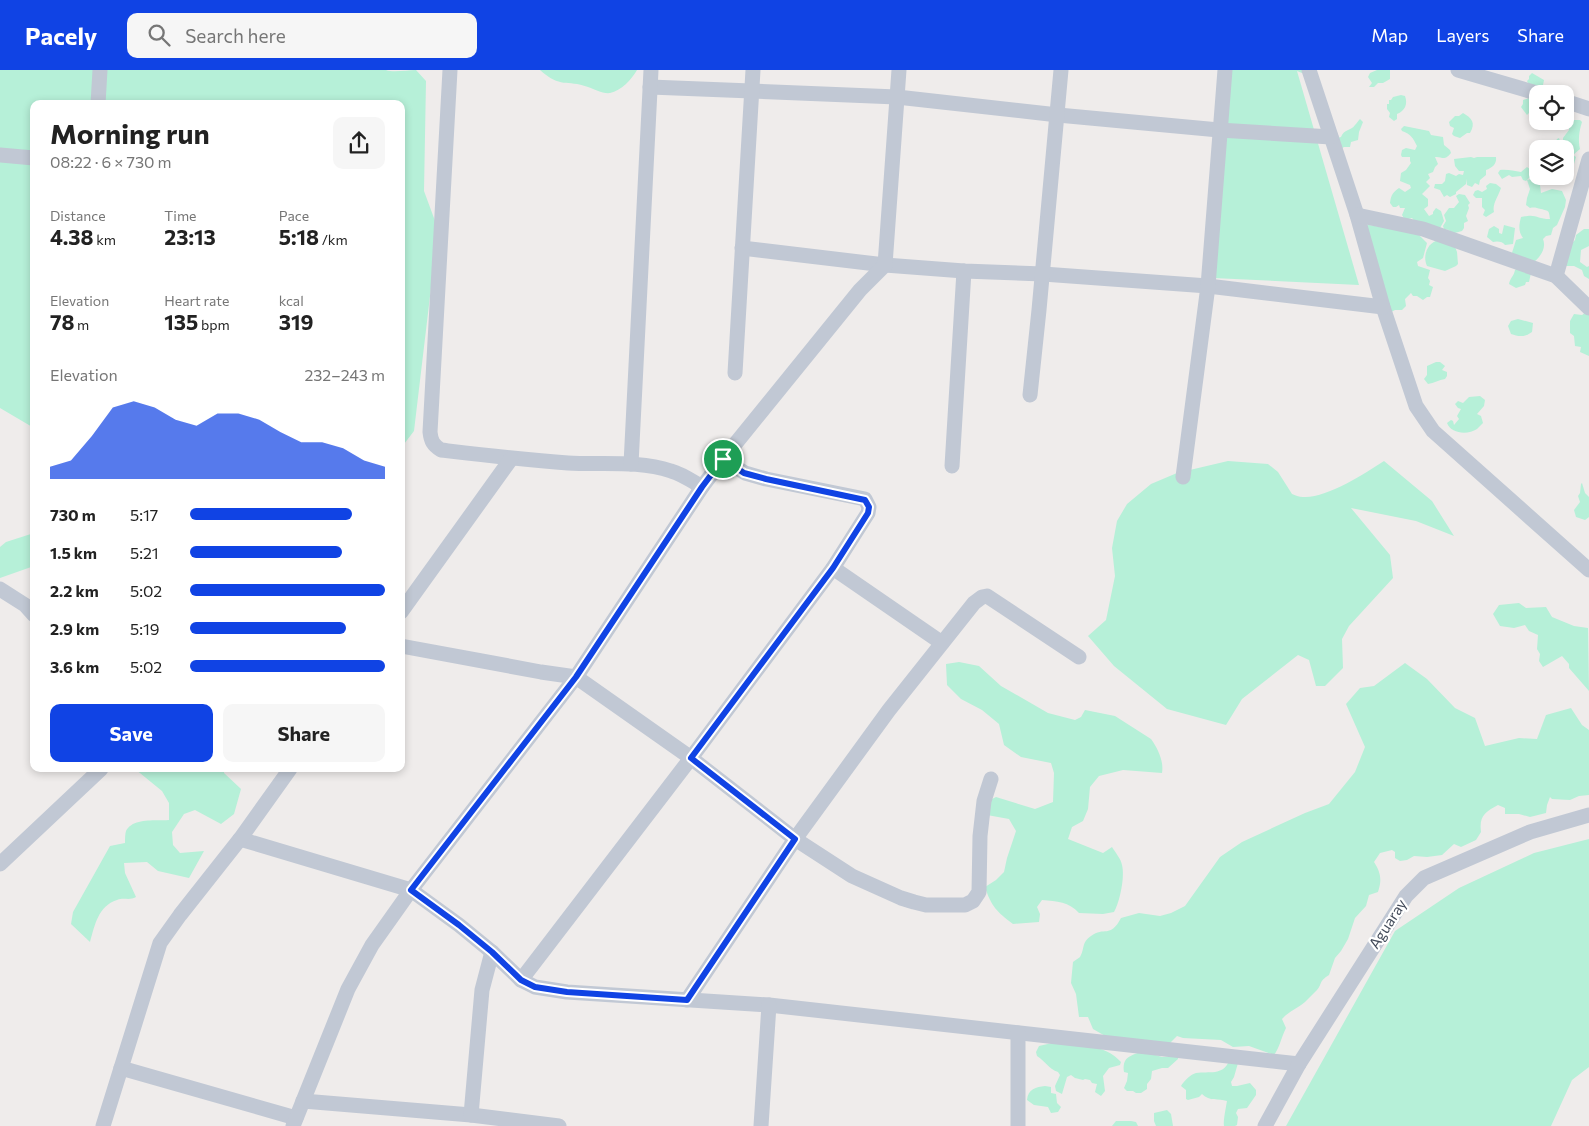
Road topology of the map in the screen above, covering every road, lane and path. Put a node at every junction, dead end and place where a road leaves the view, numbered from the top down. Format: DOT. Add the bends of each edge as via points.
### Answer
graph roads {
  1 [pos="100,70"];
  2 [pos="450,70"];
  3 [pos="651,70"];
  4 [pos="753,70"];
  5 [pos="899,70"];
  6 [pos="1061,70"];
  7 [pos="1225,70"];
  8 [pos="1309,70"];
  9 [pos="1458,70"];
  10 [pos="650,86"];
  11 [pos="752,91"];
  12 [pos="1529,91"];
  13 [pos="897,97"];
  14 [pos="98,100"];
  15 [pos="1574,105"];
  16 [pos="1589,109"];
  17 [pos="1058,115"];
  18 [pos="1219,130"];
  19 [pos="1331,137"];
  20 [pos="0,155"];
  21 [pos="30,158"];
  22 [pos="1589,159"];
  23 [pos="1356,215"];
  24 [pos="742,248"];
  25 [pos="885,264"];
  26 [pos="964,271"];
  27 [pos="1042,274"];
  28 [pos="1556,276"];
  29 [pos="1208,286"];
  30 [pos="1383,307"];
  31 [pos="1589,308"];
  32 [pos="735,374"];
  33 [pos="1030,395"];
  34 [pos="511,459"];
  35 [pos="723,459"];
  36 [pos="631,464"];
  37 [pos="952,466"];
  38 [pos="1183,477"];
  39 [pos="702,487"];
  40 [pos="833,568"];
  41 [pos="1589,570"];
  42 [pos="0,589"];
  43 [pos="405,606"];
  44 [pos="30,611"];
  45 [pos="942,643"];
  46 [pos="405,647"];
  47 [pos="1079,658"];
  48 [pos="576,677"];
  49 [pos="691,758"];
  50 [pos="98,772"];
  51 [pos="288,772"];
  52 [pos="991,779"];
  53 [pos="1589,815"];
  54 [pos="240,839"];
  55 [pos="795,839"];
  56 [pos="0,864"];
  57 [pos="411,890"];
  58 [pos="492,952"];
  59 [pos="521,980"];
  60 [pos="687,1000"];
  61 [pos="769,1005"];
  62 [pos="1018,1033"];
  63 [pos="1299,1064"];
  64 [pos="121,1068"];
  65 [pos="303,1101"];
  66 [pos="471,1115"];
  67 [pos="295,1122"];
  68 [pos="103,1126"];
  69 [pos="559,1126"];
  70 [pos="761,1126"];
  71 [pos="1018,1126"];
  72 [pos="1266,1126"];
  1 -- 14 [label="street"];
  2 -- 34 [label="street" via="430,440 441,450"];
  3 -- 10 [label="street"];
  4 -- 11 [label="street"];
  5 -- 13 [label="street"];
  6 -- 17 [label="street"];
  7 -- 18 [label="street"];
  8 -- 19 [label="street"];
  9 -- 12 [label="street"];
  10 -- 11 [label="street"];
  10 -- 36 [label="street"];
  11 -- 13 [label="street"];
  11 -- 24 [label="street"];
  13 -- 17 [label="street"];
  13 -- 25 [label="street"];
  15 -- 16 [label="street"];
  17 -- 18 [label="street"];
  17 -- 27 [label="street"];
  18 -- 19 [label="street"];
  18 -- 29 [label="street"];
  19 -- 23 [label="street"];
  20 -- 21 [label="street"];
  22 -- 28 [label="street"];
  23 -- 28 [label="street" via="1424,229"];
  23 -- 30 [label="street"];
  24 -- 25 [label="street"];
  24 -- 32 [label="street"];
  25 -- 26 [label="street"];
  25 -- 35 [label="street" via="860,290"];
  26 -- 27 [label="street"];
  26 -- 37 [label="street"];
  27 -- 29 [label="street"];
  27 -- 33 [label="street"];
  28 -- 31 [label="street"];
  29 -- 30 [label="street"];
  29 -- 38 [label="street"];
  30 -- 41 [label="street" via="1416,406 1430,427"];
  34 -- 36 [label="street"];
  34 -- 43 [label="street"];
  35 -- 39 [label="street"];
  35 -- 40 [label="street" via="744,473 865,500 868,513"];
  36 -- 39 [label="street" via="673,471"];
  39 -- 48 [label="street"];
  40 -- 45 [label="street"];
  40 -- 49 [label="street"];
  42 -- 44 [label="street"];
  45 -- 47 [label="street" via="974,603 987,596"];
  45 -- 55 [label="street"];
  46 -- 48 [label="street"];
  48 -- 49 [label="street"];
  48 -- 57 [label="street"];
  49 -- 55 [label="street"];
  49 -- 59 [label="street"];
  50 -- 56 [label="street"];
  51 -- 54 [label="street"];
  52 -- 55 [label="street" via="984,800 978,892 973,901 965,904 926,904 901,898 852,876"];
  53 -- 63 [label="street, Aguaray" via="1530,832 1424,878 1406,896"];
  54 -- 57 [label="street"];
  54 -- 64 [label="street" via="160,943"];
  55 -- 60 [label="street"];
  57 -- 58 [label="street"];
  57 -- 65 [label="street" via="372,945 348,989"];
  58 -- 59 [label="street"];
  58 -- 66 [label="street" via="482,990"];
  59 -- 60 [label="street" via="535,987 567,992"];
  60 -- 61 [label="street"];
  61 -- 62 [label="street"];
  61 -- 70 [label="street"];
  62 -- 63 [label="street"];
  62 -- 71 [label="street"];
  63 -- 72 [label="street, Aguaray"];
  64 -- 67 [label="street"];
  64 -- 68 [label="street"];
  65 -- 66 [label="street"];
  65 -- 67 [label="street"];
  66 -- 69 [label="street"];
}
